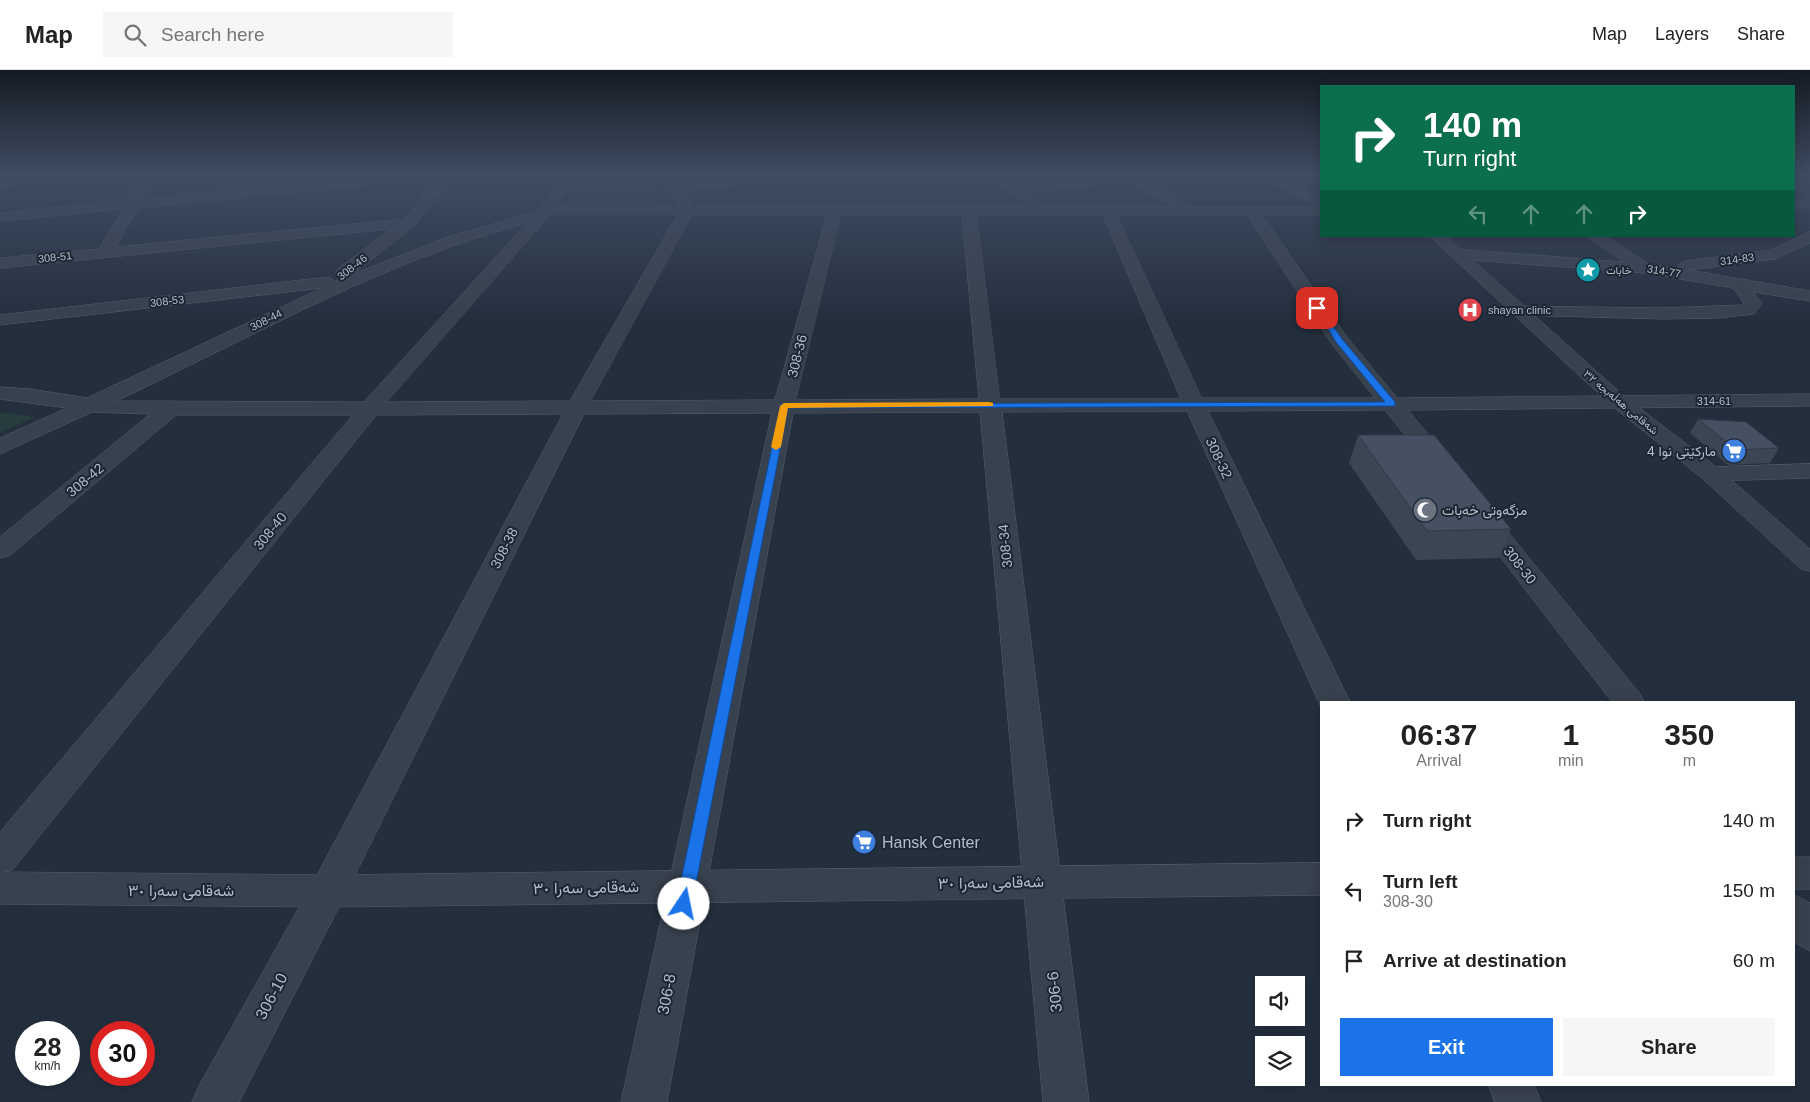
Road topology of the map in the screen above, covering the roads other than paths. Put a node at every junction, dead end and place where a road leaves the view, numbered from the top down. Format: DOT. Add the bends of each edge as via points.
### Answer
graph roads {
  1 [pos="123,223"];
  2 [pos="406,223"];
  3 [pos="408,223"];
  4 [pos="501,223"];
  5 [pos="534,223"];
  6 [pos="680,223"];
  7 [pos="832,223"];
  8 [pos="970,223"];
  9 [pos="1113,223"];
  10 [pos="1260,223"];
  11 [pos="1438,237"];
  12 [pos="1596,237"];
  13 [pos="1810,237"];
  14 [pos="1750,241"];
  15 [pos="105,252"];
  16 [pos="1456,254"];
  17 [pos="1775,254"];
  18 [pos="0,263"];
  19 [pos="1652,269"];
  20 [pos="334,281"];
  21 [pos="1739,284"];
  22 [pos="1810,296"];
  23 [pos="290,308"];
  24 [pos="1517,310"];
  25 [pos="0,320"];
  26 [pos="0,393"];
  27 [pos="1810,400"];
  28 [pos="1618,402"];
  29 [pos="990,404"];
  30 [pos="1194,404"];
  31 [pos="1392,404"];
  32 [pos="87,405"];
  33 [pos="578,406"];
  34 [pos="784,406"];
  35 [pos="371,407"];
  36 [pos="170,409"];
  37 [pos="0,447"];
  38 [pos="1810,470"];
  39 [pos="1711,474"];
  40 [pos="0,550"];
  41 [pos="1810,563"];
  42 [pos="1334,701"];
  43 [pos="1628,701"];
  44 [pos="0,858"];
  45 [pos="1795,873"];
  46 [pos="1810,873"];
  47 [pos="1320,878"];
  48 [pos="1042,882"];
  49 [pos="688,886"];
  50 [pos="0,888"];
  51 [pos="328,891"];
  52 [pos="1795,913"];
  53 [pos="1810,933"];
  54 [pos="1510,1086"];
  55 [pos="214,1102"];
  56 [pos="644,1102"];
  57 [pos="1066,1102"];
  58 [pos="1518,1102"];
  1 -- 15 [label="street"];
  2 -- 15 [label="street, 308-51"];
  3 -- 20 [label="street, 308-46"];
  4 -- 23 [label="street, 308-44" via="434,245"];
  5 -- 35 [label="street, 308-40"];
  6 -- 33 [label="street, 308-38"];
  7 -- 34 [label="street, 308-36"];
  8 -- 29 [label="street, 308-34"];
  9 -- 30 [label="street, 308-32"];
  10 -- 31 [label="street, 308-30" via="1339,340"];
  11 -- 16 [label="street, شەقامی هەڵەبجە ٣٢"];
  12 -- 19 [label="street"];
  13 -- 17 [label="street, 314-83"];
  14 -- 17 [label="street"];
  15 -- 18 [label="street, 308-51"];
  16 -- 19 [label="street, 314-77"];
  16 -- 24 [label="street, شەقامی هەڵەبجە ٣٢"];
  17 -- 19 [label="street, 314-83"];
  19 -- 21 [label="street, 314-77"];
  20 -- 23 [label="street, 308-46"];
  20 -- 25 [label="street, 308-53"];
  21 -- 22 [label="street, 314-77"];
  21 -- 24 [label="street" via="1753,303 1748,310"];
  23 -- 32 [label="street, 308-44"];
  24 -- 28 [label="street, شەقامی هەڵەبجە ٣٢"];
  26 -- 32 [label="street, 314-61"];
  27 -- 28 [label="street, 314-61"];
  28 -- 31 [label="street, 314-61"];
  28 -- 39 [label="street, شەقامی هەڵەبجە ٣٢"];
  29 -- 30 [label="street, 314-61"];
  29 -- 34 [label="street, 314-61"];
  29 -- 48 [label="street, 308-34"];
  30 -- 31 [label="street, 314-61"];
  30 -- 42 [label="street, 308-32"];
  31 -- 43 [label="street, 308-30"];
  32 -- 36 [label="street, 314-61"];
  32 -- 37 [label="street, 308-44"];
  33 -- 34 [label="street, 314-61"];
  33 -- 35 [label="street, 314-61"];
  33 -- 51 [label="street, 308-38"];
  34 -- 49 [label="street, 308-36"];
  35 -- 36 [label="street, 314-61"];
  35 -- 44 [label="street, 308-40"];
  36 -- 40 [label="street, 308-42"];
  38 -- 39 [label="street"];
  39 -- 41 [label="street, شەقامی هەڵەبجە ٣٢"];
  45 -- 46 [label="street"];
  47 -- 48 [label="street, شەقامی سەرا ٣٠"];
  48 -- 49 [label="street, شەقامی سەرا ٣٠"];
  48 -- 57 [label="street, 306-6"];
  49 -- 51 [label="street, شەقامی سەرا ٣٠"];
  49 -- 56 [label="street, 306-8"];
  50 -- 51 [label="street, شەقامی سەرا ٣٠"];
  51 -- 55 [label="street, 306-10"];
  52 -- 53 [label="street"];
  54 -- 58 [label="street"];
}
